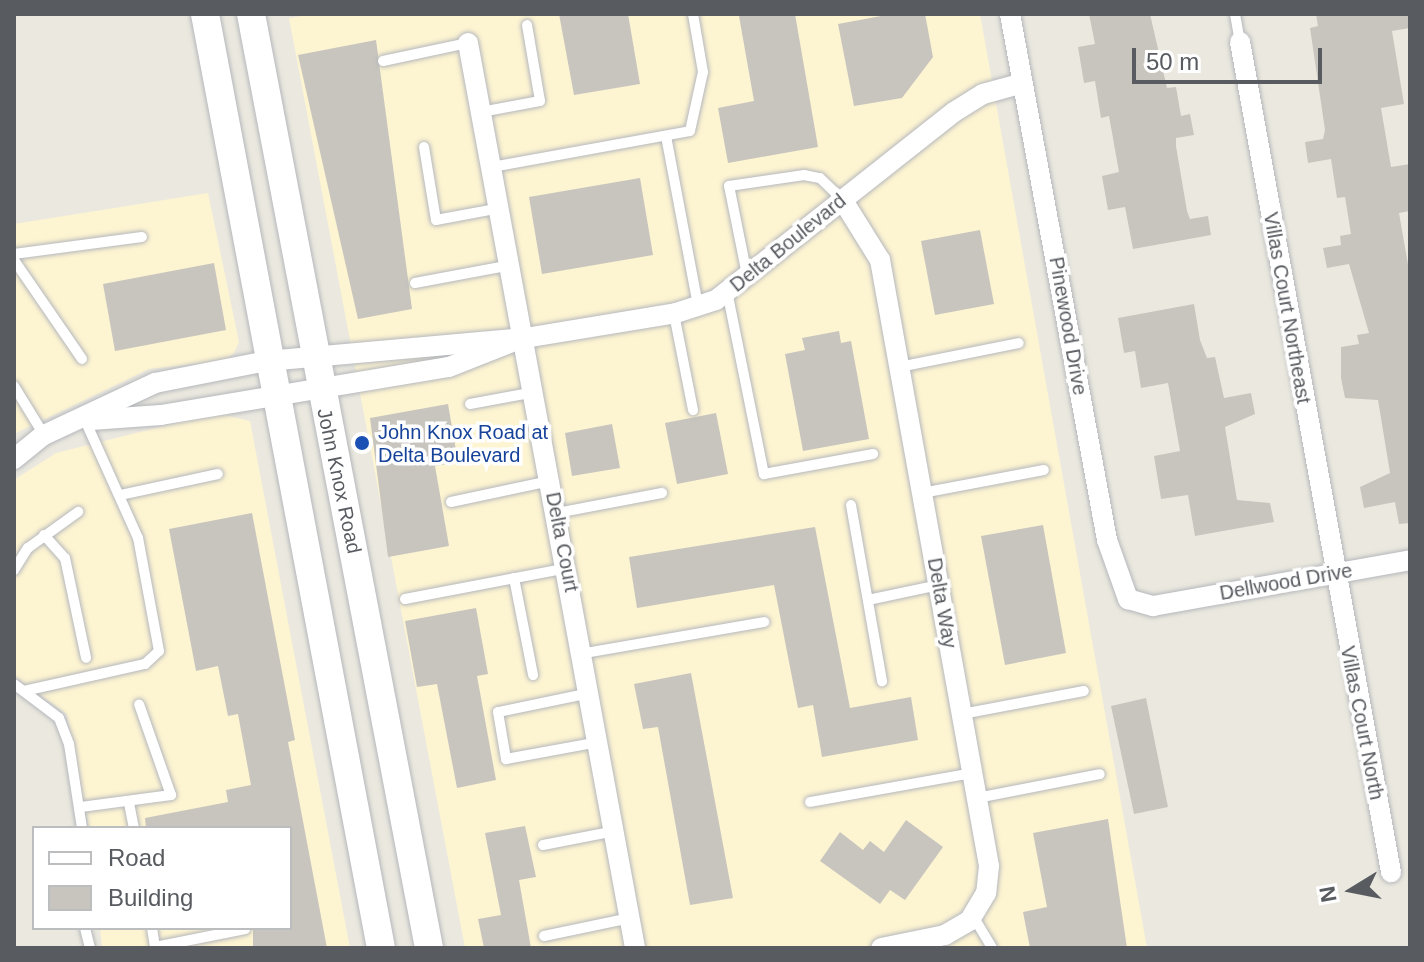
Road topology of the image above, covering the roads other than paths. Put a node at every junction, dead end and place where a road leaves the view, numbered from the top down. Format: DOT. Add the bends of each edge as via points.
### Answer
graph roads {
  1 [pos="205,14"];
  2 [pos="251,14"];
  3 [pos="693,14"];
  4 [pos="1010,14"];
  5 [pos="1235,14"];
  6 [pos="527,25"];
  7 [pos="1240,42"];
  8 [pos="468,43"];
  9 [pos="383,61"];
  10 [pos="1023,83"];
  11 [pos="481,112"];
  12 [pos="666,136"];
  13 [pos="424,147"];
  14 [pos="492,167"];
  15 [pos="842,199"];
  16 [pos="500,208"];
  17 [pos="142,237"];
  18 [pos="14,257"];
  19 [pos="511,265"];
  20 [pos="747,275"];
  21 [pos="415,283"];
  22 [pos="727,291"];
  23 [pos="698,306"];
  24 [pos="674,314"];
  25 [pos="525,338"];
  26 [pos="1019,343"];
  27 [pos="82,359"];
  28 [pos="267,361"];
  29 [pos="314,361"];
  30 [pos="899,367"];
  31 [pos="14,386"];
  32 [pos="320,390"];
  33 [pos="535,392"];
  34 [pos="273,394"];
  35 [pos="470,404"];
  36 [pos="693,410"];
  37 [pos="85,420"];
  38 [pos="44,435"];
  39 [pos="873,454"];
  40 [pos="14,459"];
  41 [pos="1044,470"];
  42 [pos="218,474"];
  43 [pos="550,481"];
  44 [pos="662,493"];
  45 [pos="922,493"];
  46 [pos="120,495"];
  47 [pos="451,502"];
  48 [pos="851,505"];
  49 [pos="78,512"];
  50 [pos="557,513"];
  51 [pos="44,535"];
  52 [pos="1410,560"];
  53 [pos="567,568"];
  54 [pos="14,570"];
  55 [pos="1334,573"];
  56 [pos="514,578"];
  57 [pos="939,585"];
  58 [pos="405,599"];
  59 [pos="868,600"];
  60 [pos="1162,605"];
  61 [pos="764,622"];
  62 [pos="585,653"];
  63 [pos="86,658"];
  64 [pos="533,675"];
  65 [pos="882,681"];
  66 [pos="14,684"];
  67 [pos="24,691"];
  68 [pos="1084,691"];
  69 [pos="592,692"];
  70 [pos="139,704"];
  71 [pos="962,714"];
  72 [pos="600,742"];
  73 [pos="972,773"];
  74 [pos="1100,774"];
  75 [pos="977,798"];
  76 [pos="810,802"];
  77 [pos="129,803"];
  78 [pos="81,807"];
  79 [pos="82,826"];
  80 [pos="134,826"];
  81 [pos="615,831"];
  82 [pos="543,845"];
  83 [pos="1391,872"];
  84 [pos="973,916"];
  85 [pos="630,918"];
  86 [pos="240,930"];
  87 [pos="544,936"];
  88 [pos="913,945"];
  89 [pos="155,947"];
  90 [pos="381,948"];
  91 [pos="429,948"];
  92 [pos="635,948"];
  93 [pos="881,948"];
  94 [pos="992,948"];
  1 -- 28 [label="main road"];
  2 -- 29 [label="main road, John Knox Road"];
  3 -- 12 [label="lane" via="703,72 690,131"];
  4 -- 10 [label="street, Pinewood Drive"];
  5 -- 7 [label="lane"];
  6 -- 11 [label="lane" via="540,101"];
  7 -- 55 [label="street, Villas Court Northeast"];
  8 -- 9 [label="lane"];
  8 -- 11 [label="street, Delta Court"];
  10 -- 15 [label="street, Delta Boulevard" via="983,94 954,112"];
  10 -- 60 [label="street, Pinewood Drive" via="1117,581 1135,604"];
  11 -- 14 [label="street, Delta Court"];
  12 -- 14 [label="lane"];
  12 -- 23 [label="lane"];
  13 -- 16 [label="lane" via="436,220"];
  14 -- 16 [label="street, Delta Court"];
  15 -- 20 [label="street, Delta Boulevard"];
  15 -- 20 [label="lane" via="820,178 804,175 729,186"];
  15 -- 30 [label="street, Delta Way" via="880,260"];
  16 -- 19 [label="street, Delta Court"];
  17 -- 18 [label="lane"];
  18 -- 27 [label="lane"];
  19 -- 21 [label="lane"];
  19 -- 25 [label="street, Delta Court"];
  20 -- 22 [label="street, Delta Boulevard"];
  22 -- 23 [label="street, Delta Boulevard"];
  22 -- 39 [label="lane" via="764,474"];
  23 -- 24 [label="street, Delta Boulevard"];
  24 -- 25 [label="street, Delta Boulevard"];
  24 -- 36 [label="lane"];
  25 -- 29 [label="street, Delta Boulevard" via="444,341"];
  25 -- 32 [label="street, Delta Boulevard" via="449,367"];
  25 -- 33 [label="street, Delta Court"];
  26 -- 30 [label="lane"];
  28 -- 29 [label="street, Delta Boulevard"];
  28 -- 34 [label="main road"];
  28 -- 37 [label="street, Delta Boulevard" via="155,383"];
  29 -- 32 [label="main road, John Knox Road"];
  30 -- 45 [label="street, Delta Way"];
  31 -- 38 [label="lane"];
  32 -- 34 [label="street, Delta Boulevard"];
  32 -- 91 [label="main road, John Knox Road"];
  33 -- 35 [label="lane"];
  33 -- 43 [label="street, Delta Court"];
  34 -- 37 [label="street, Delta Boulevard" via="161,415"];
  34 -- 90 [label="main road"];
  37 -- 38 [label="street, Delta Boulevard"];
  37 -- 46 [label="lane"];
  38 -- 40 [label="street, Delta Boulevard"];
  41 -- 45 [label="lane"];
  42 -- 46 [label="lane"];
  43 -- 47 [label="lane"];
  43 -- 50 [label="street, Delta Court"];
  44 -- 50 [label="lane"];
  45 -- 57 [label="street, Delta Way"];
  46 -- 67 [label="lane" via="138,538 159,651 145,664"];
  48 -- 59 [label="lane"];
  49 -- 51 [label="lane"];
  50 -- 53 [label="street, Delta Court"];
  51 -- 54 [label="lane"];
  51 -- 63 [label="lane" via="65,558"];
  52 -- 55 [label="street, Dellwood Drive"];
  53 -- 56 [label="lane"];
  53 -- 62 [label="street, Delta Court"];
  55 -- 60 [label="street, Dellwood Drive"];
  55 -- 83 [label="street, Villas Court North"];
  56 -- 58 [label="lane"];
  56 -- 64 [label="lane"];
  57 -- 59 [label="lane"];
  57 -- 71 [label="street, Delta Way"];
  59 -- 65 [label="lane"];
  61 -- 62 [label="lane"];
  62 -- 69 [label="street, Delta Court"];
  66 -- 67 [label="lane"];
  67 -- 78 [label="lane" via="59,718"];
  68 -- 71 [label="lane"];
  69 -- 72 [label="street, Delta Court"];
  69 -- 72 [label="lane" via="498,712 506,759"];
  70 -- 77 [label="lane" via="171,795"];
  71 -- 73 [label="street, Delta Way"];
  72 -- 81 [label="street, Delta Court"];
  73 -- 75 [label="street, Delta Way"];
  73 -- 76 [label="lane"];
  74 -- 75 [label="lane"];
  75 -- 84 [label="street, Delta Way" via="989,866 986,893"];
  77 -- 78 [label="lane"];
  77 -- 80 [label="lane"];
  78 -- 79 [label="lane"];
  81 -- 82 [label="lane"];
  81 -- 85 [label="street, Delta Court"];
  84 -- 88 [label="street" via="958,929"];
  84 -- 94 [label="lane"];
  85 -- 87 [label="lane"];
  85 -- 92 [label="street, Delta Court"];
  86 -- 89 [label="lane"];
  88 -- 93 [label="street"];
}
